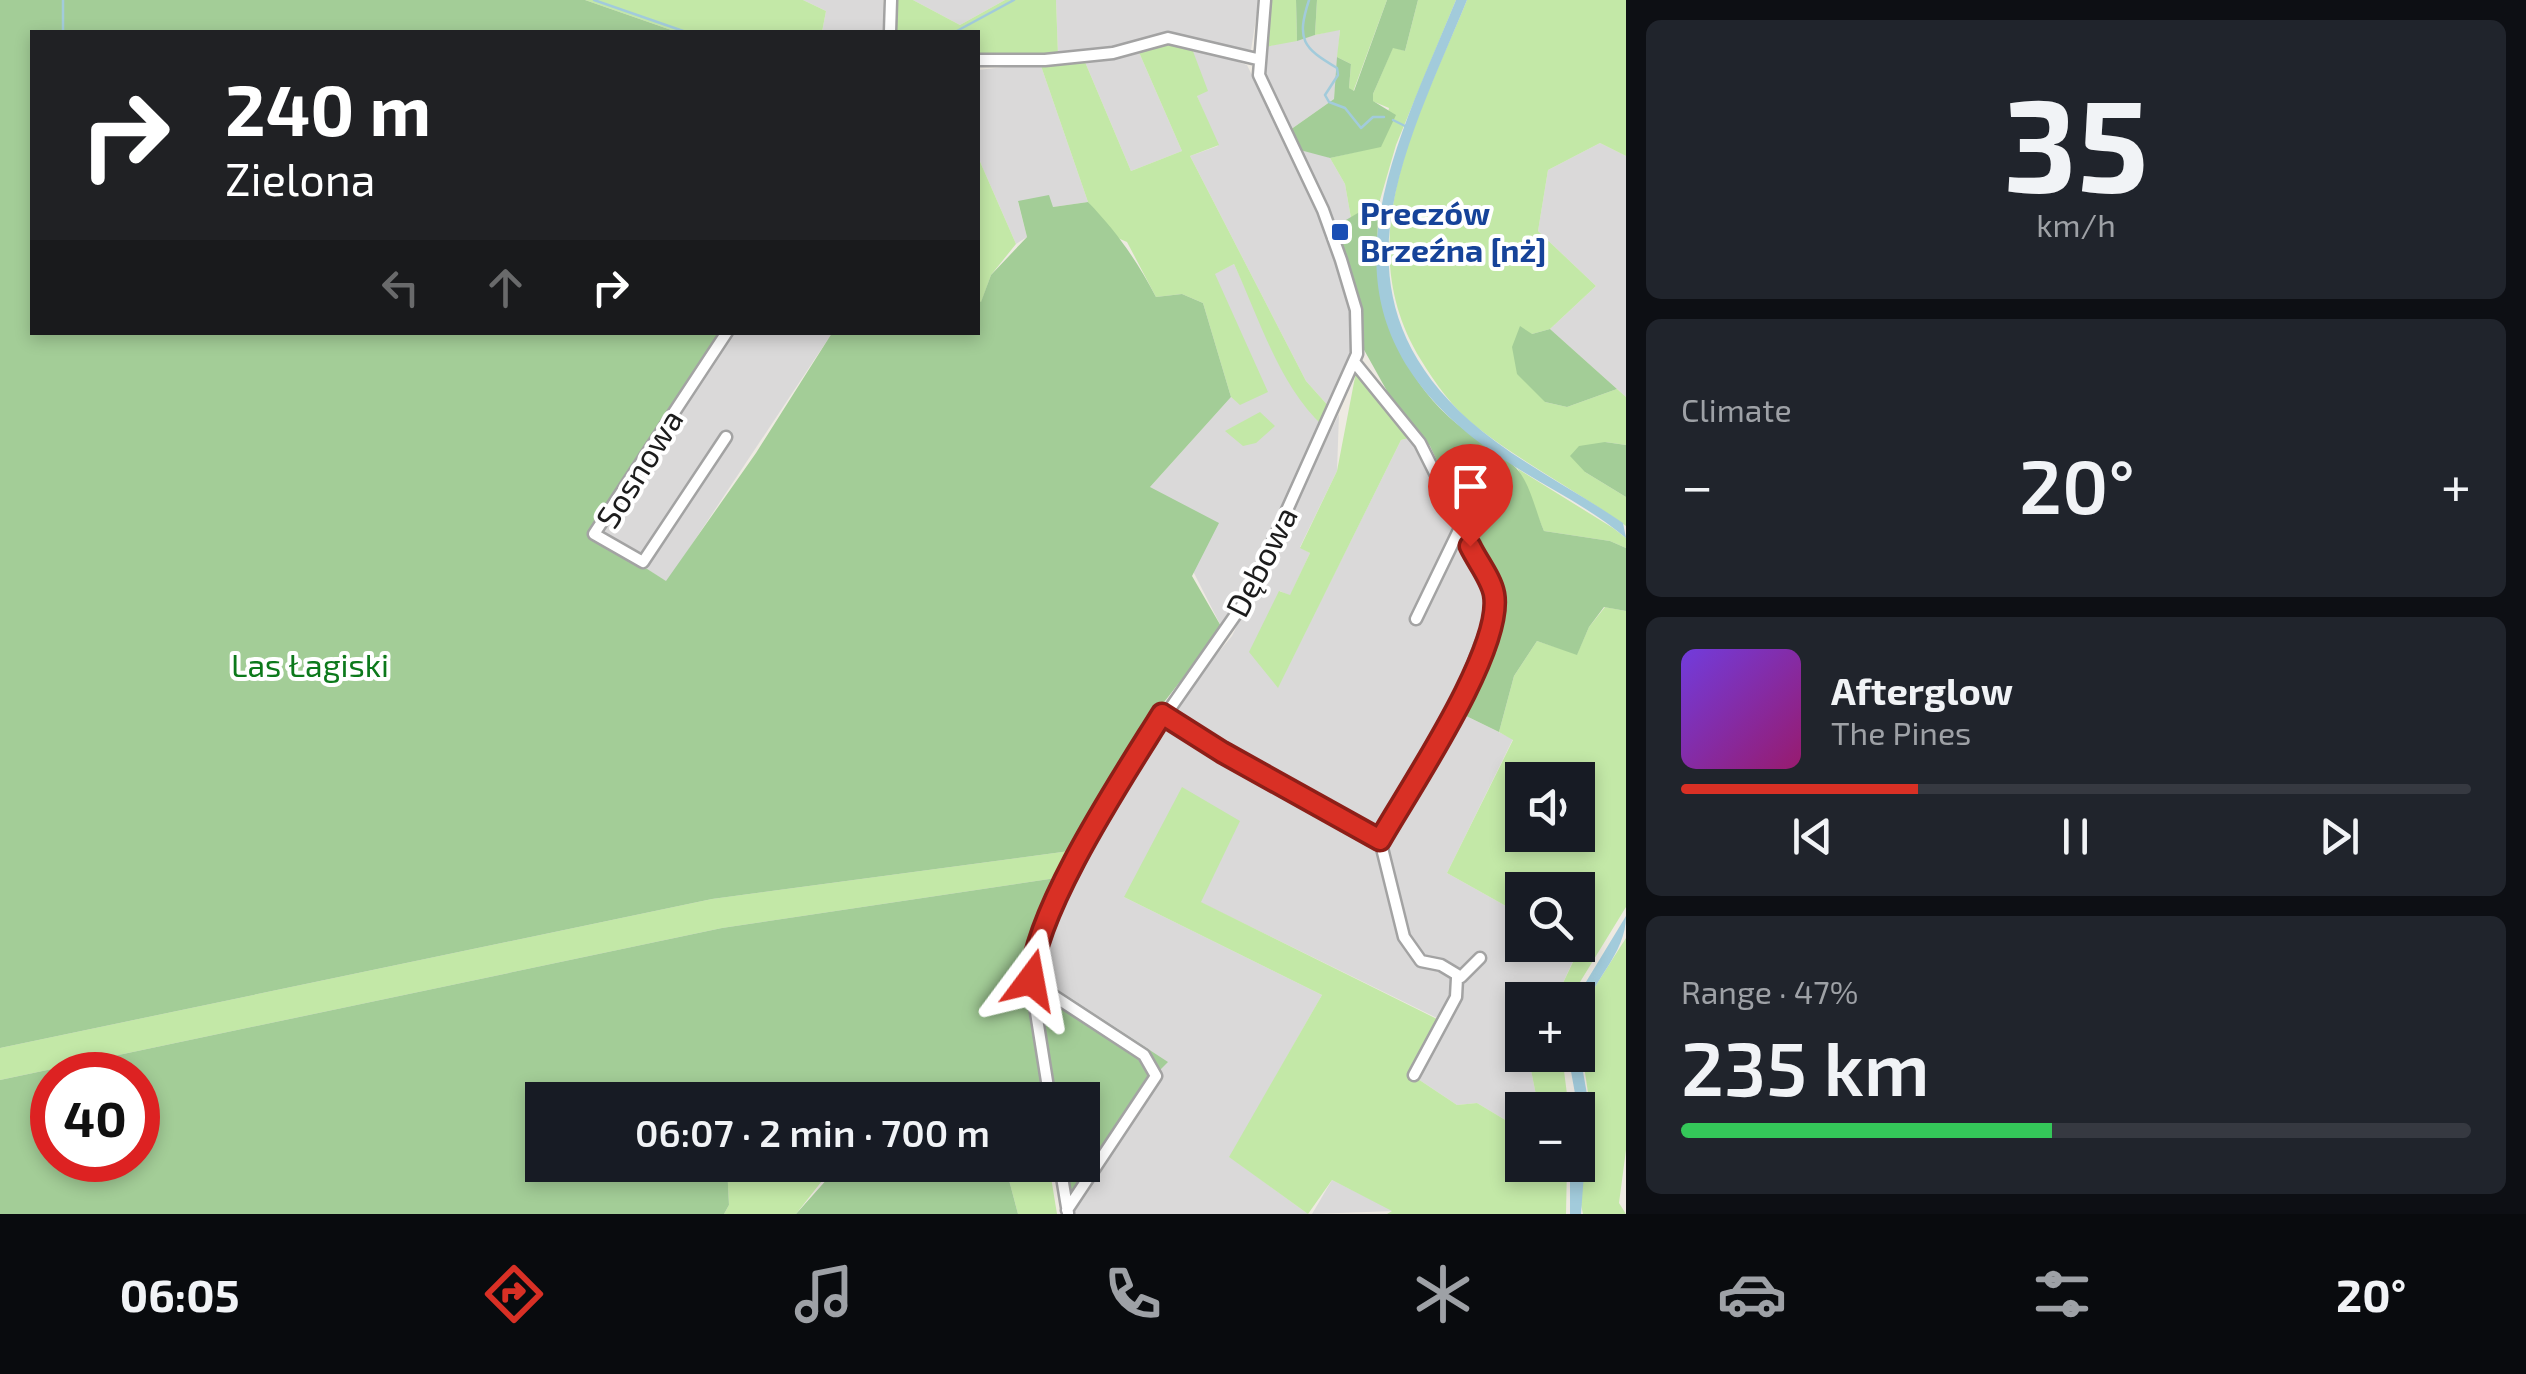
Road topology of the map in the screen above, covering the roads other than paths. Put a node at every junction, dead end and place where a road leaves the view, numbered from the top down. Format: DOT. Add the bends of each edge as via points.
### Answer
graph roads {
  1 [pos="892,0"];
  2 [pos="1265,0"];
  3 [pos="890,30"];
  4 [pos="1257,58"];
  5 [pos="980,60"];
  6 [pos="725,335"];
  7 [pos="1354,362"];
  8 [pos="726,438"];
  9 [pos="1461,526"];
  10 [pos="1416,619"];
  11 [pos="1162,714"];
  12 [pos="1380,840"];
  13 [pos="1480,958"];
  14 [pos="1458,978"];
  15 [pos="1031,980"];
  16 [pos="1414,1076"];
  17 [pos="1047,1082"];
  18 [pos="1063,1182"];
  19 [pos="1068,1212"];
  1 -- 3 [label="street"];
  2 -- 4 [label="street, Dębowa"];
  4 -- 5 [label="street" via="1168,38 1113,53"];
  4 -- 7 [label="street, Dębowa" via="1263,88 1323,210 1346,276 1357,319"];
  6 -- 8 [label="street, Sosnowa" via="594,534 643,562"];
  7 -- 9 [label="street" via="1420,443"];
  7 -- 11 [label="street, Dębowa" via="1248,597"];
  9 -- 10 [label="street"];
  9 -- 12 [label="street" via="1493,590 1493,620 1446,728"];
  11 -- 12 [label="street"];
  11 -- 15 [label="street, Dębowa" via="1045,926"];
  12 -- 14 [label="street" via="1408,946 1421,962 1441,965"];
  13 -- 14 [label="street"];
  14 -- 16 [label="street" via="1456,997"];
  15 -- 17 [label="street, Dębowa"];
  15 -- 19 [label="street" via="1144,1055 1156,1076"];
  18 -- 19 [label="street"];
}
